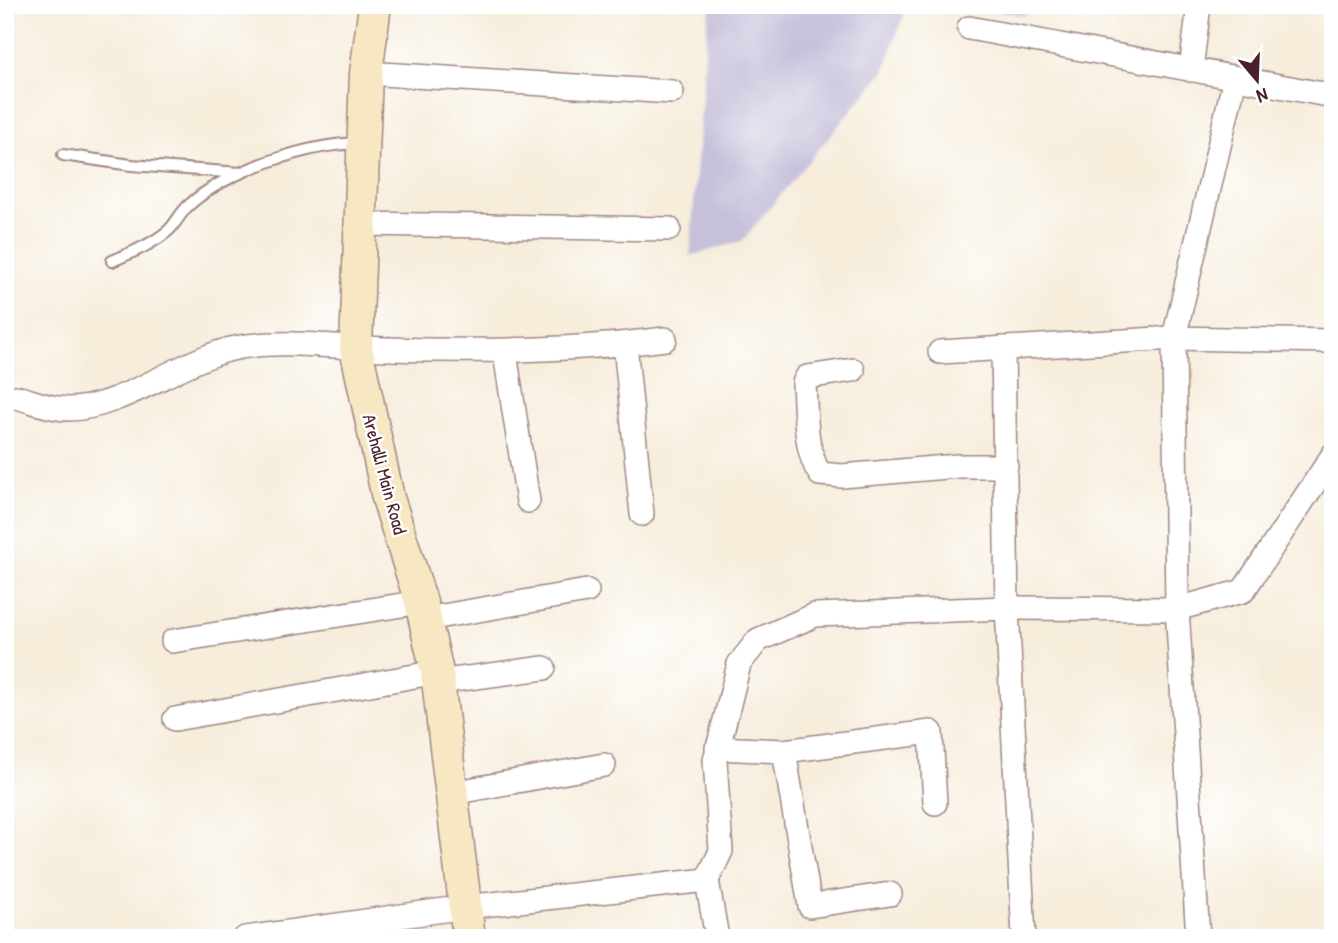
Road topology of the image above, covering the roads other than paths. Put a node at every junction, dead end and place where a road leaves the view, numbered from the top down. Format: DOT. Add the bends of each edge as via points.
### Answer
graph roads {
  1 [pos="375,5"];
  2 [pos="1199,5"];
  3 [pos="969,28"];
  4 [pos="1191,69"];
  5 [pos="366,73"];
  6 [pos="1235,78"];
  7 [pos="672,92"];
  8 [pos="1333,96"];
  9 [pos="363,143"];
  10 [pos="63,155"];
  11 [pos="240,173"];
  12 [pos="361,224"];
  13 [pos="669,229"];
  14 [pos="112,261"];
  15 [pos="1174,338"];
  16 [pos="665,339"];
  17 [pos="1333,341"];
  18 [pos="625,344"];
  19 [pos="356,348"];
  20 [pos="1003,348"];
  21 [pos="505,352"];
  22 [pos="940,352"];
  23 [pos="853,370"];
  24 [pos="16,397"];
  25 [pos="1333,455"];
  26 [pos="1006,466"];
  27 [pos="528,501"];
  28 [pos="642,514"];
  29 [pos="587,591"];
  30 [pos="1007,608"];
  31 [pos="1177,609"];
  32 [pos="424,611"];
  33 [pos="173,641"];
  34 [pos="544,668"];
  35 [pos="437,677"];
  36 [pos="175,719"];
  37 [pos="717,748"];
  38 [pos="784,751"];
  39 [pos="604,765"];
  40 [pos="452,793"];
  41 [pos="935,803"];
  42 [pos="707,880"];
  43 [pos="890,894"];
  44 [pos="465,907"];
  45 [pos="245,938"];
  46 [pos="469,938"];
  47 [pos="717,938"];
  48 [pos="1024,938"];
  49 [pos="1198,938"];
  1 -- 5 [label="street, Arehalli Main Road"];
  2 -- 4 [label="street"];
  3 -- 4 [label="street"];
  4 -- 6 [label="street"];
  5 -- 7 [label="street"];
  5 -- 9 [label="street, Arehalli Main Road"];
  6 -- 8 [label="street"];
  6 -- 15 [label="street"];
  9 -- 11 [label="lane" via="334,143"];
  9 -- 12 [label="street, Arehalli Main Road"];
  10 -- 11 [label="lane"];
  11 -- 14 [label="lane" via="189,205 168,230"];
  12 -- 13 [label="street"];
  12 -- 19 [label="street, Arehalli Main Road"];
  15 -- 17 [label="street"];
  15 -- 20 [label="street"];
  15 -- 31 [label="street"];
  16 -- 18 [label="street"];
  18 -- 21 [label="street"];
  18 -- 28 [label="street"];
  19 -- 21 [label="street"];
  19 -- 24 [label="street" via="313,343 223,350 90,408 65,409"];
  19 -- 32 [label="street, Arehalli Main Road" via="388,498"];
  20 -- 22 [label="street"];
  20 -- 26 [label="street"];
  21 -- 27 [label="street"];
  23 -- 26 [label="street" via="807,377 804,383 814,466 820,474"];
  25 -- 31 [label="street" via="1243,591"];
  26 -- 30 [label="street"];
  29 -- 32 [label="street"];
  30 -- 31 [label="street"];
  30 -- 37 [label="street" via="815,615 758,640 738,664"];
  30 -- 48 [label="street"];
  31 -- 49 [label="street"];
  32 -- 33 [label="street"];
  32 -- 35 [label="street, Arehalli Main Road"];
  34 -- 35 [label="street"];
  35 -- 36 [label="street"];
  35 -- 40 [label="street, Arehalli Main Road"];
  37 -- 38 [label="street"];
  37 -- 42 [label="street" via="721,851"];
  38 -- 41 [label="street" via="931,732"];
  38 -- 43 [label="street" via="807,902 814,906"];
  39 -- 40 [label="street"];
  40 -- 44 [label="street, Arehalli Main Road"];
  42 -- 44 [label="street"];
  42 -- 47 [label="street"];
  44 -- 45 [label="street"];
  44 -- 46 [label="street, Arehalli Main Road"];
}
